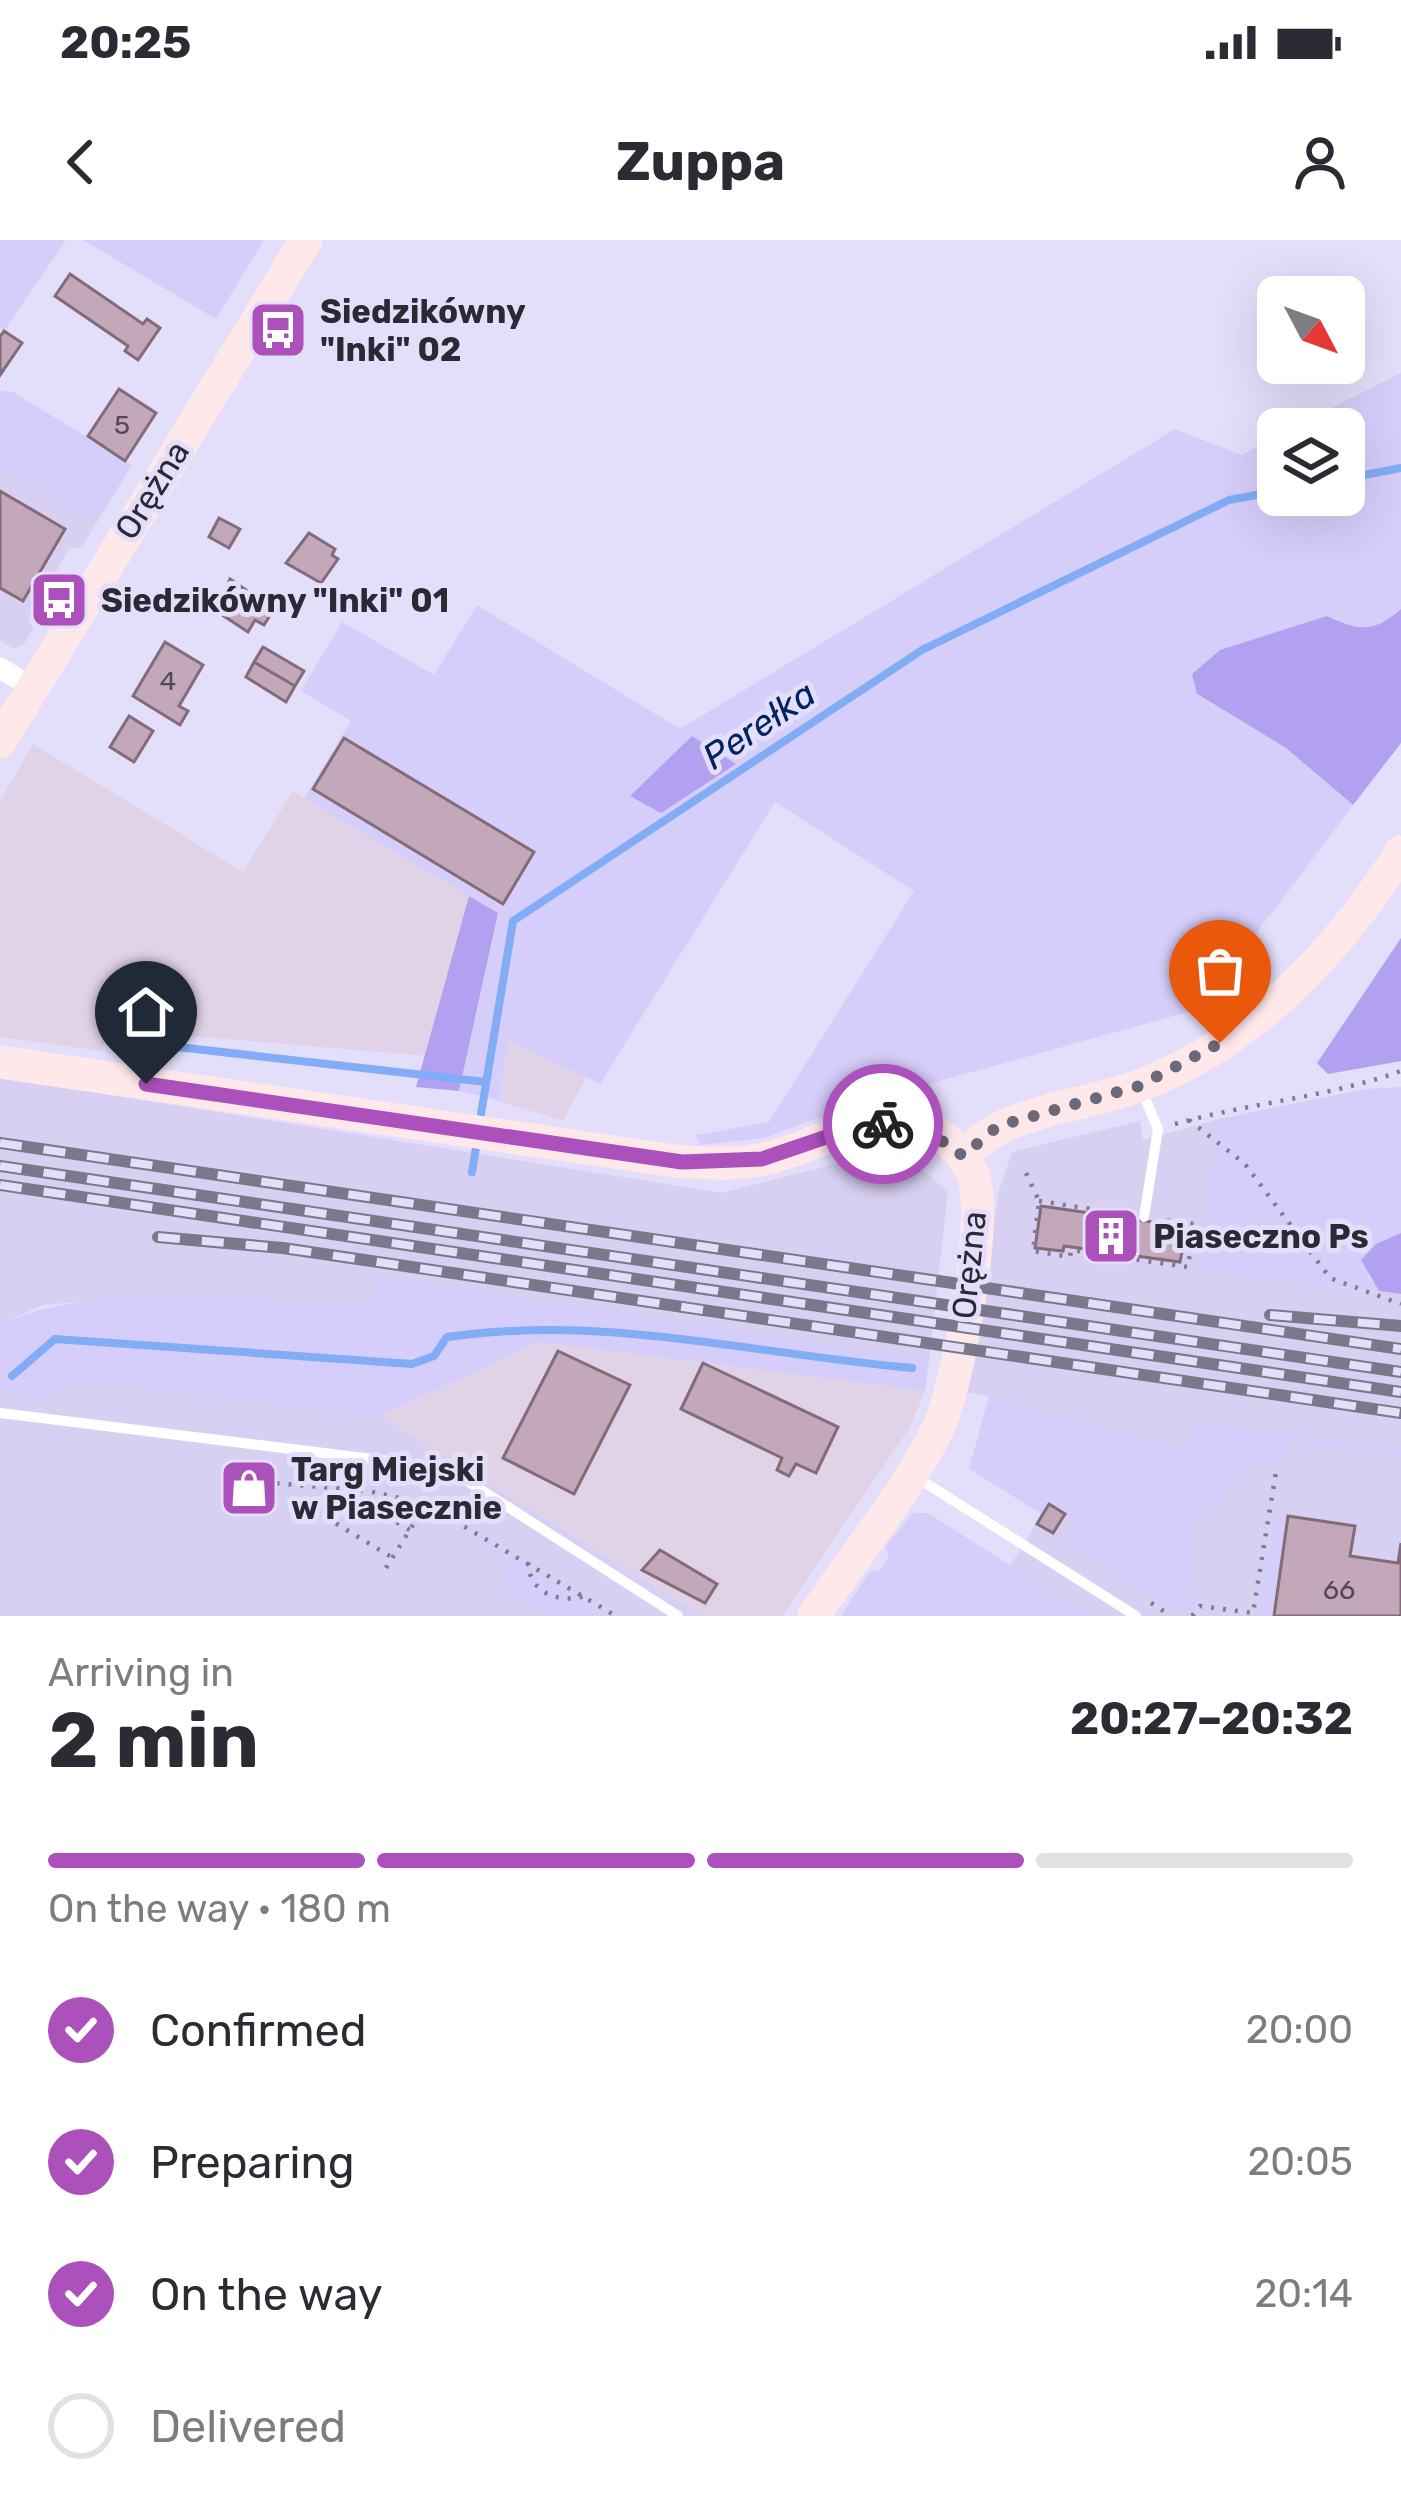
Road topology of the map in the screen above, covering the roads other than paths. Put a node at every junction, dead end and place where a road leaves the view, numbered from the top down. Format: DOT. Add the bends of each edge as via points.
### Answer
graph roads {
  1 [pos="306,240"];
  2 [pos="0,668"];
  3 [pos="32,687"];
  4 [pos="0,742"];
  5 [pos="1401,852"];
  6 [pos="0,1062"];
  7 [pos="1139,1086"];
  8 [pos="963,1156"];
  9 [pos="1144,1217"];
  10 [pos="0,1413"];
  11 [pos="909,1473"];
  12 [pos="677,1616"];
  13 [pos="814,1616"];
  14 [pos="1136,1616"];
  1 -- 3 [label="street, Orężna"];
  2 -- 3 [label="street"];
  3 -- 4 [label="street, Orężna"];
  5 -- 7 [label="street" via="1331,951 1263,1013"];
  6 -- 8 [label="street" via="682,1162 729,1164 893,1123 921,1126"];
  7 -- 8 [label="street" via="998,1126"];
  7 -- 9 [label="lane" via="1158,1129"];
  8 -- 11 [label="street, Orężna" via="976,1188 976,1244 955,1378 939,1425"];
  10 -- 12 [label="lane" via="429,1466 458,1475"];
  11 -- 13 [label="street, Orężna"];
  11 -- 14 [label="lane"];
}
